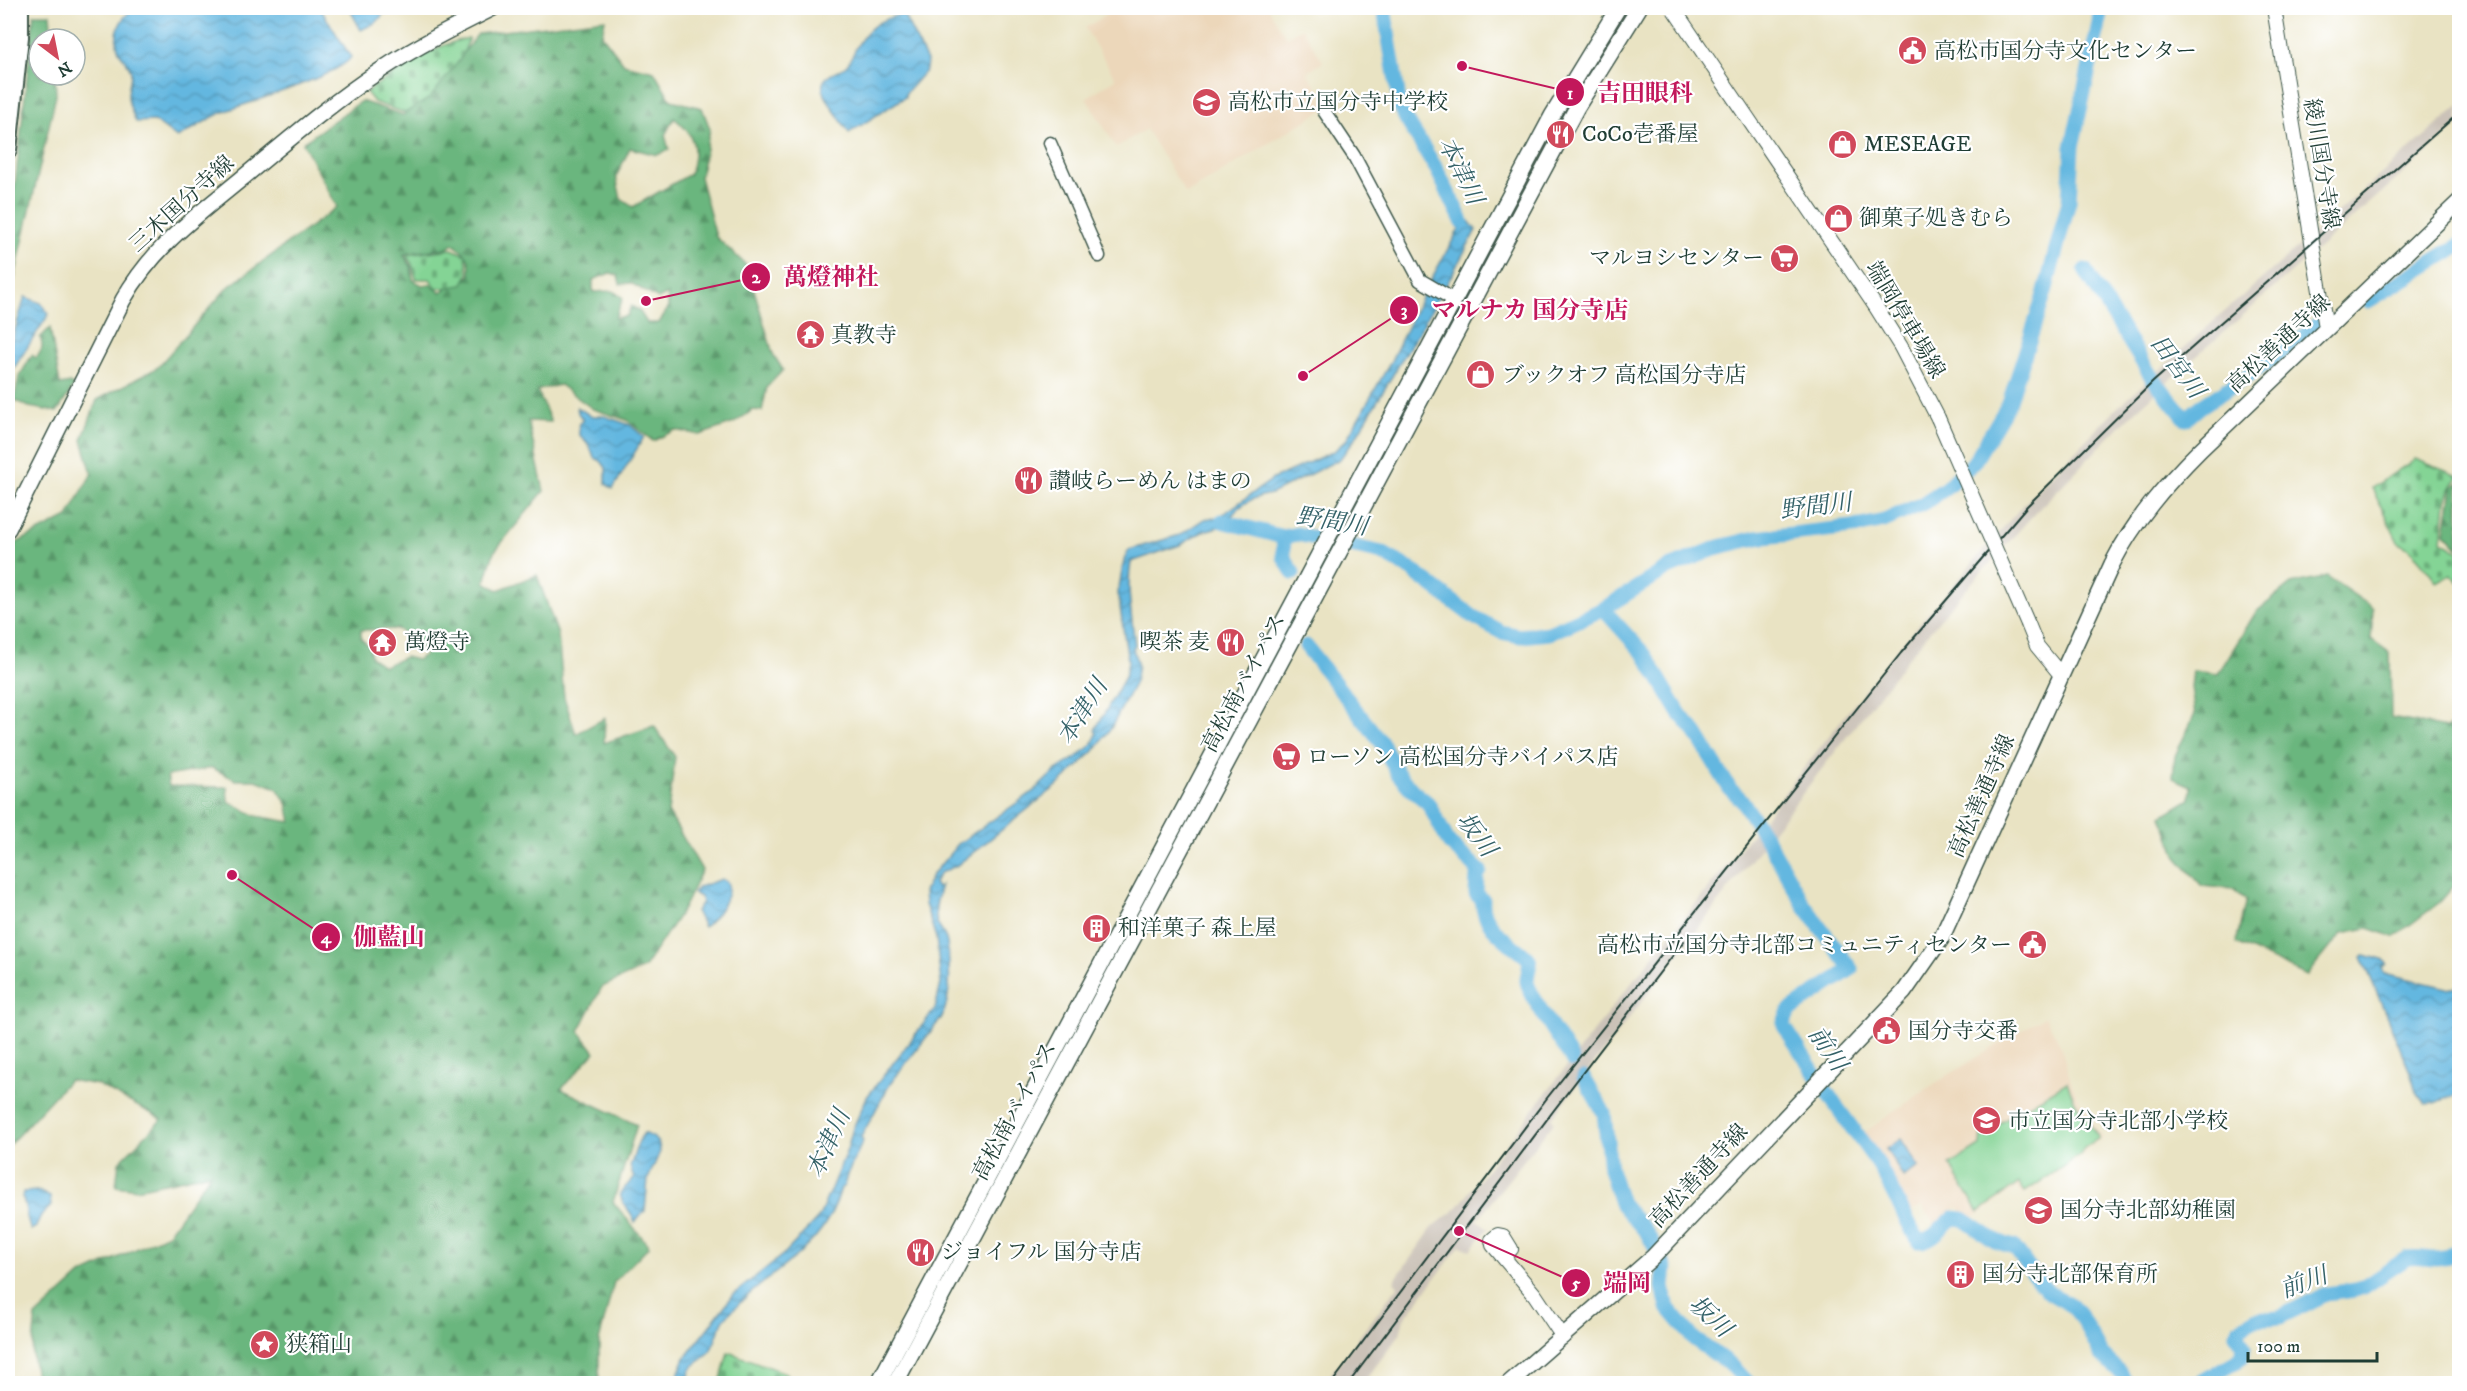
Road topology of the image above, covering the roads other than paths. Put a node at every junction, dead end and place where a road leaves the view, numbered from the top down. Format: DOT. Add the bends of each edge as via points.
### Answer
graph roads {
  1 [pos="20,8"];
  2 [pos="493,8"];
  3 [pos="1618,8"];
  4 [pos="1639,8"];
  5 [pos="1673,8"];
  6 [pos="2274,8"];
  7 [pos="1323,111"];
  8 [pos="1050,143"];
  9 [pos="8,150"];
  10 [pos="2460,201"];
  11 [pos="1099,256"];
  12 [pos="1448,297"];
  13 [pos="2326,328"];
  14 [pos="8,529"];
  15 [pos="2061,675"];
  16 [pos="1504,1257"];
  17 [pos="1563,1337"];
  18 [pos="878,1383"];
  19 [pos="895,1383"];
  20 [pos="1508,1383"];
  1 -- 9 [label="highway"];
  2 -- 14 [label="main road, 三木国分寺線" via="427,41 353,89 157,250 123,300"];
  3 -- 12 [label="main road, 高松南バイパス"];
  4 -- 19 [label="main road, 高松南バイパス" via="1577,107"];
  5 -- 15 [label="main road, 端岡停車場線, bridge" via="1901,347 1938,418 2037,646"];
  6 -- 13 [label="main road, 綾川国分寺線"];
  7 -- 12 [label="street" via="1354,156 1420,280"];
  8 -- 11 [label="street"];
  10 -- 13 [label="main road, 高松善通寺線"];
  12 -- 18 [label="main road, 高松南バイパス" via="1319,556"];
  13 -- 15 [label="main road, 高松善通寺線" via="2161,490 2122,544"];
  15 -- 17 [label="main road, 高松善通寺線" via="1953,914 1923,967 1872,1027 1659,1252"];
  16 -- 17 [label="main road"];
  17 -- 20 [label="main road, 高松善通寺線"];
}
